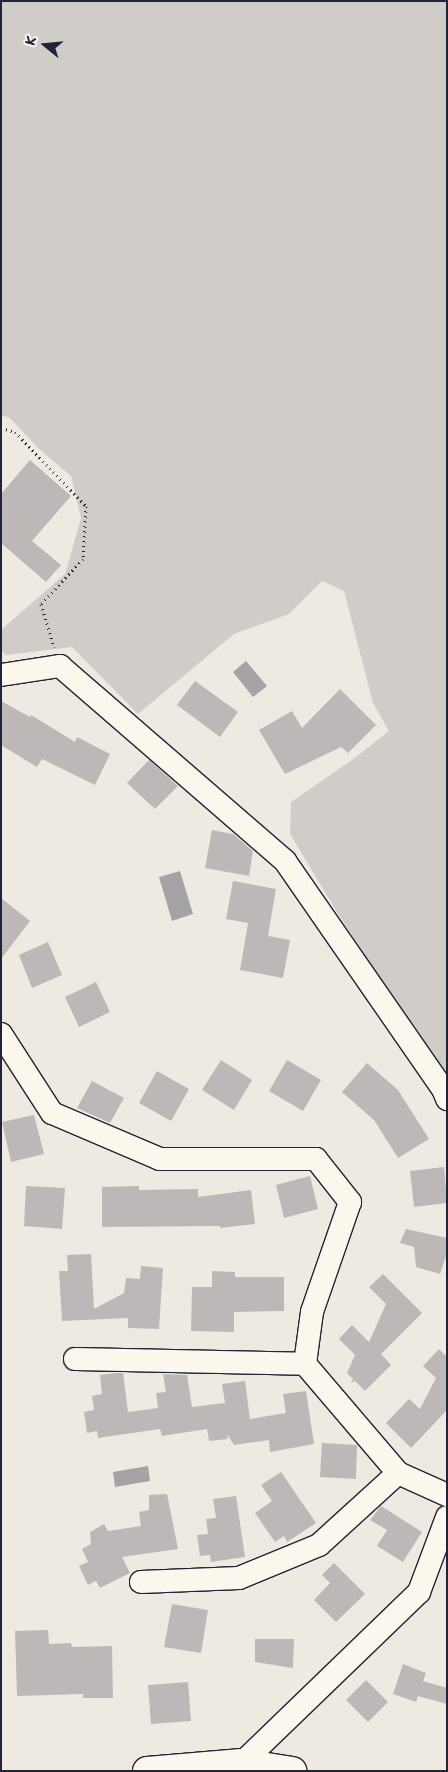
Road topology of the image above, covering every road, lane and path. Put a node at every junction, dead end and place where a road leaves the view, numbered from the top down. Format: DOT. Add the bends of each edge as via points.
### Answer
graph roads {
  1 [pos="1,428"];
  2 [pos="60,666"];
  3 [pos="1,675"];
  4 [pos="1,1034"];
  5 [pos="447,1100"];
  6 [pos="76,1359"];
  7 [pos="305,1364"];
  8 [pos="398,1473"];
  9 [pos="447,1495"];
  10 [pos="447,1517"];
  11 [pos="140,1582"];
  12 [pos="242,1763"];
  13 [pos="148,1771"];
  14 [pos="292,1771"];
  1 -- 2 [label="path" via="15,432 86,506 83,559 41,604"];
  2 -- 3 [label="street"];
  2 -- 5 [label="street" via="285,861"];
  4 -- 7 [label="street" via="52,1112 160,1159 316,1159 350,1202 312,1312"];
  6 -- 7 [label="street"];
  7 -- 8 [label="street"];
  8 -- 9 [label="street"];
  8 -- 11 [label="street" via="319,1545 239,1578"];
  10 -- 12 [label="street" via="418,1592"];
  12 -- 13 [label="street"];
  12 -- 14 [label="street"];
}
